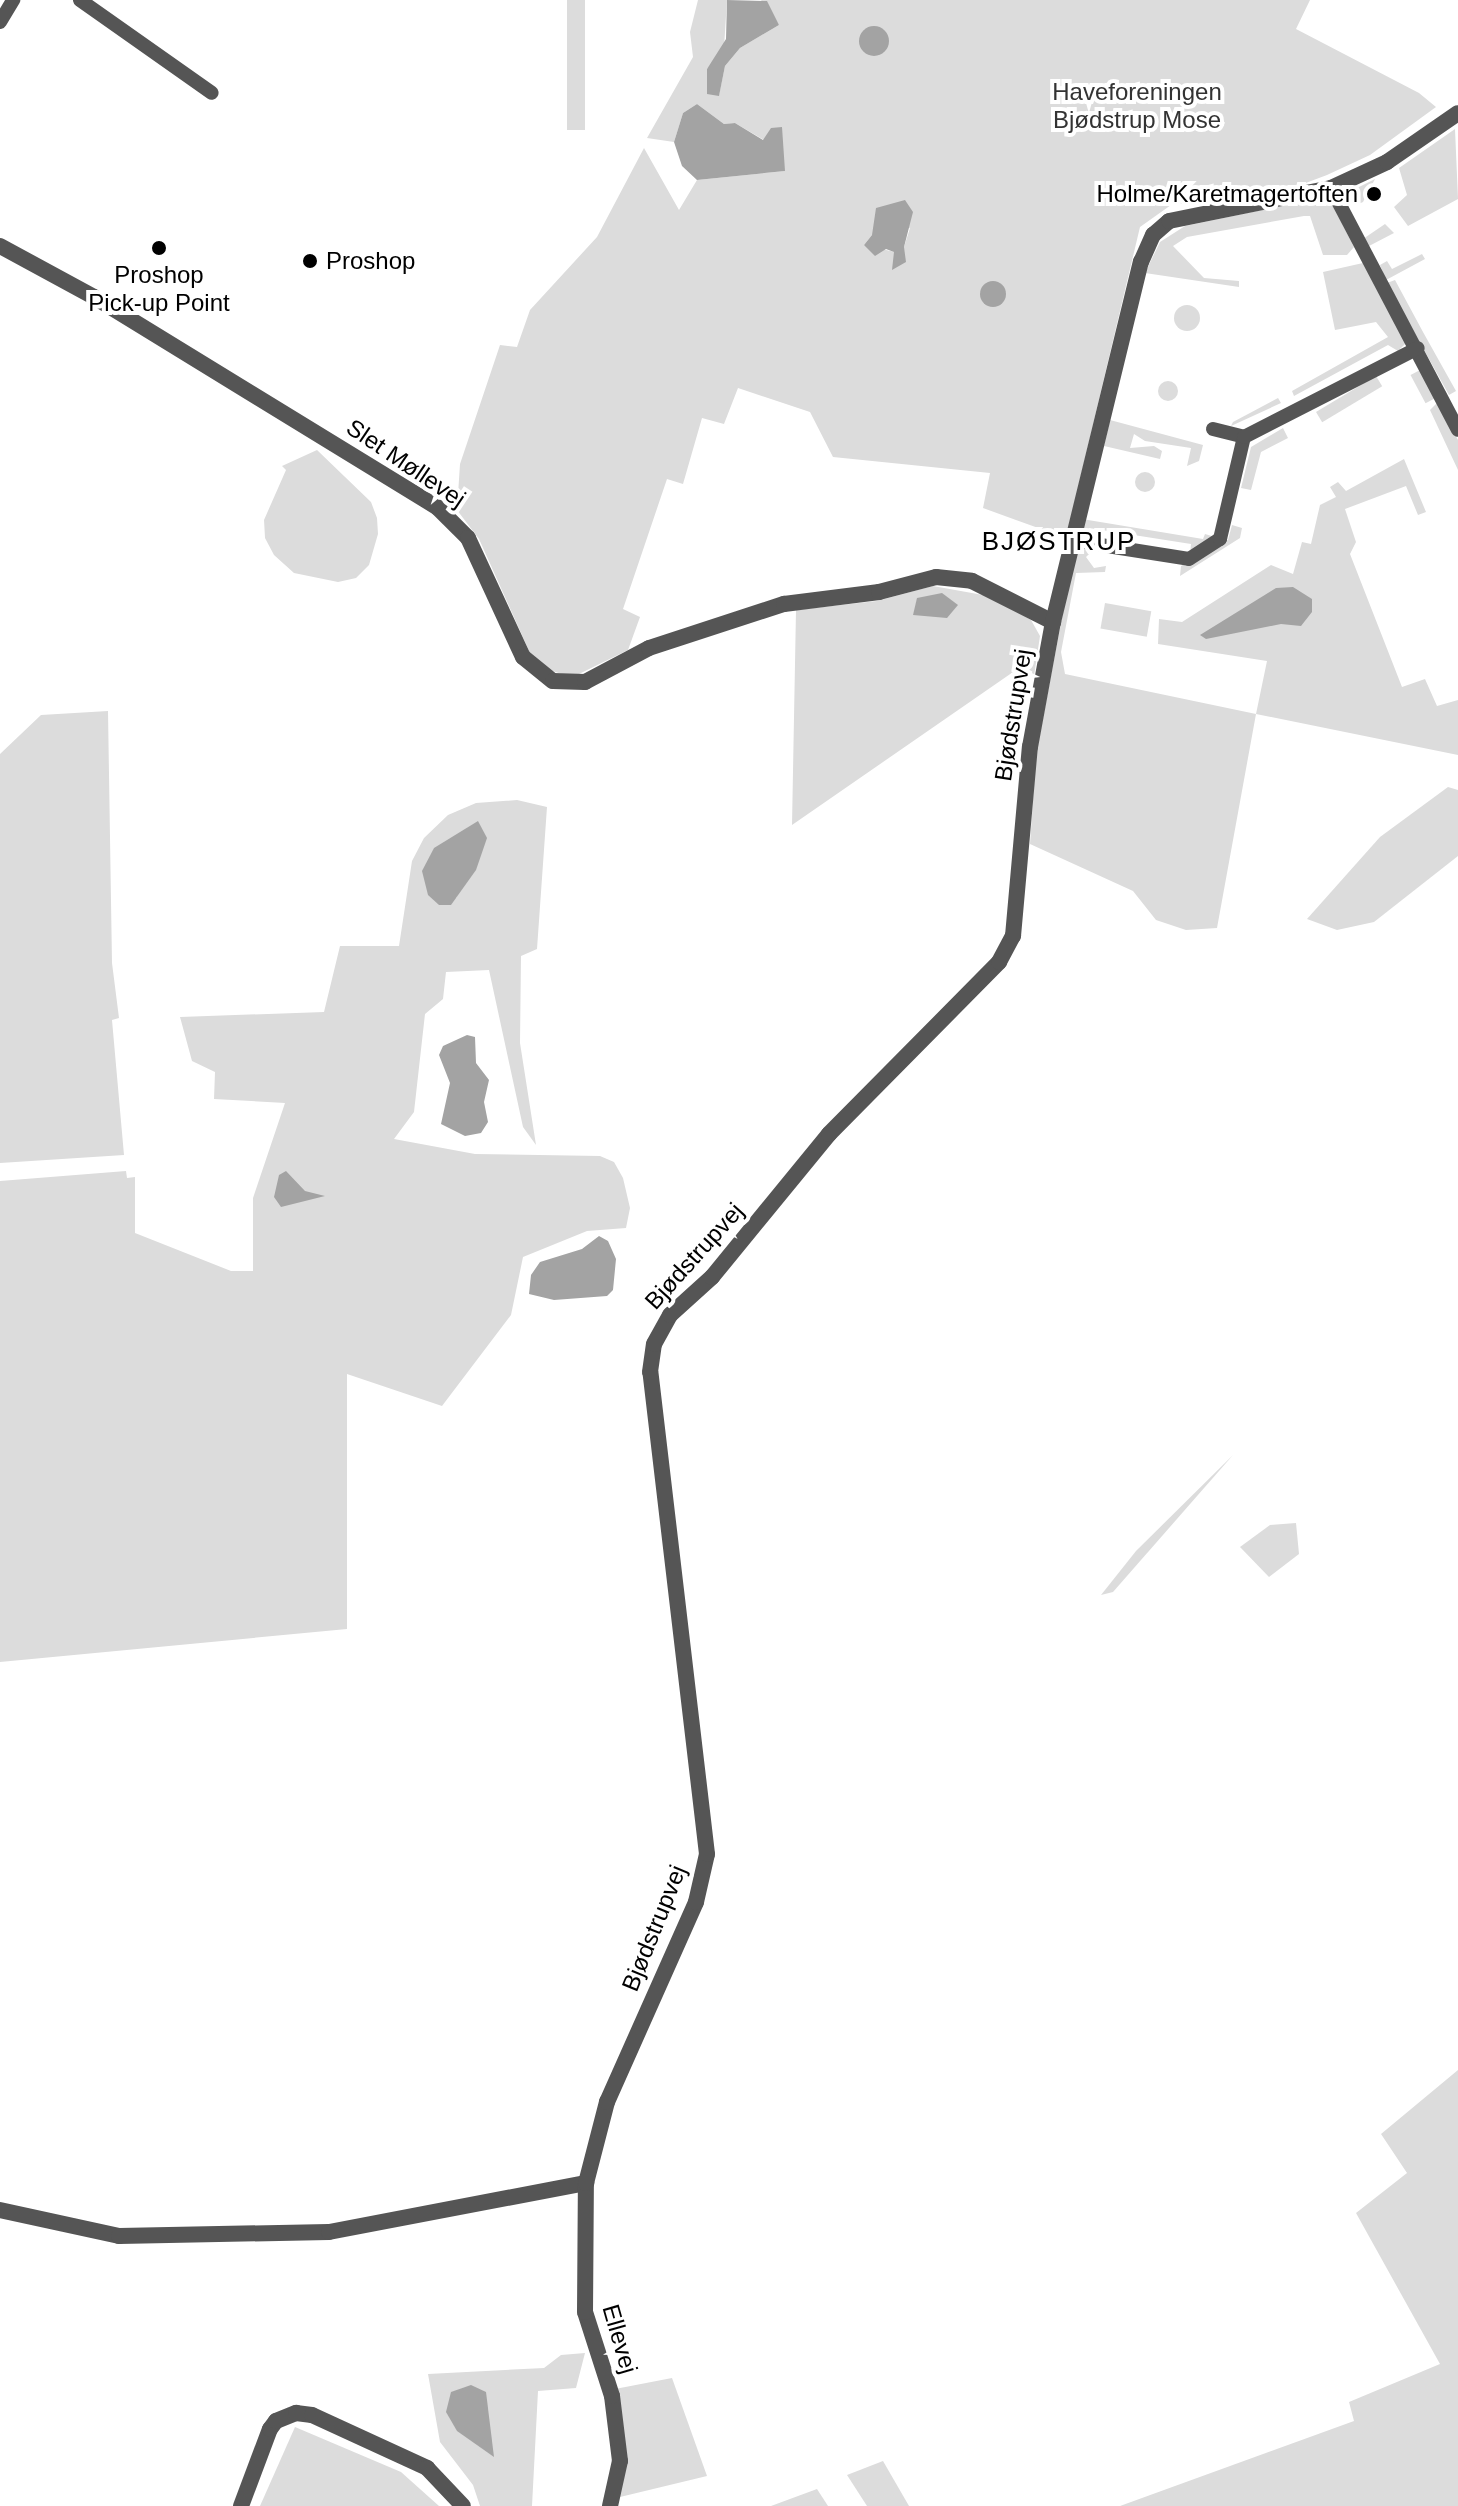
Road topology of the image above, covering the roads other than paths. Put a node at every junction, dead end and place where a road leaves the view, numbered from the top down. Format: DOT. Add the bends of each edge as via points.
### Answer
graph roads {
  1 [pos="13,0"];
  2 [pos="80,0"];
  3 [pos="0,22"];
  4 [pos="212,93"];
  5 [pos="1458,113"];
  6 [pos="1331,188"];
  7 [pos="0,246"];
  8 [pos="1418,348"];
  9 [pos="1213,429"];
  10 [pos="1458,430"];
  11 [pos="1244,437"];
  12 [pos="1088,543"];
  13 [pos="1053,622"];
  14 [pos="586,2183"];
  15 [pos="0,2210"];
  16 [pos="241,2506"];
  17 [pos="463,2506"];
  18 [pos="610,2506"];
  1 -- 3 [label="street"];
  2 -- 4 [label="street"];
  5 -- 6 [label="street, Bjødstrupvej" via="1387,162"];
  6 -- 8 [label="street"];
  6 -- 13 [label="street, Bjødstrupvej" via="1169,221 1153,235 1141,262"];
  7 -- 13 [label="street, Slet Møllevej" via="94,297 438,508 468,538 523,657 553,681 585,682 649,648 792,602 879,592 936,577 972,581"];
  8 -- 10 [label="street"];
  8 -- 11 [label="street"];
  9 -- 11 [label="street"];
  11 -- 12 [label="street" via="1220,539 1189,559"];
  13 -- 14 [label="street, Bjødstrupvej" via="1029,761 1016,922 1007,949 829,1134 712,1277 670,1315 654,1344 650,1372 707,1854 696,1902 607,2102"];
  14 -- 15 [label="street" via="329,2232 119,2236"];
  14 -- 18 [label="street, Ellevej" via="585,2312 612,2396 620,2461"];
  16 -- 17 [label="street" via="270,2429 296,2413 312,2415 427,2468"];
}
